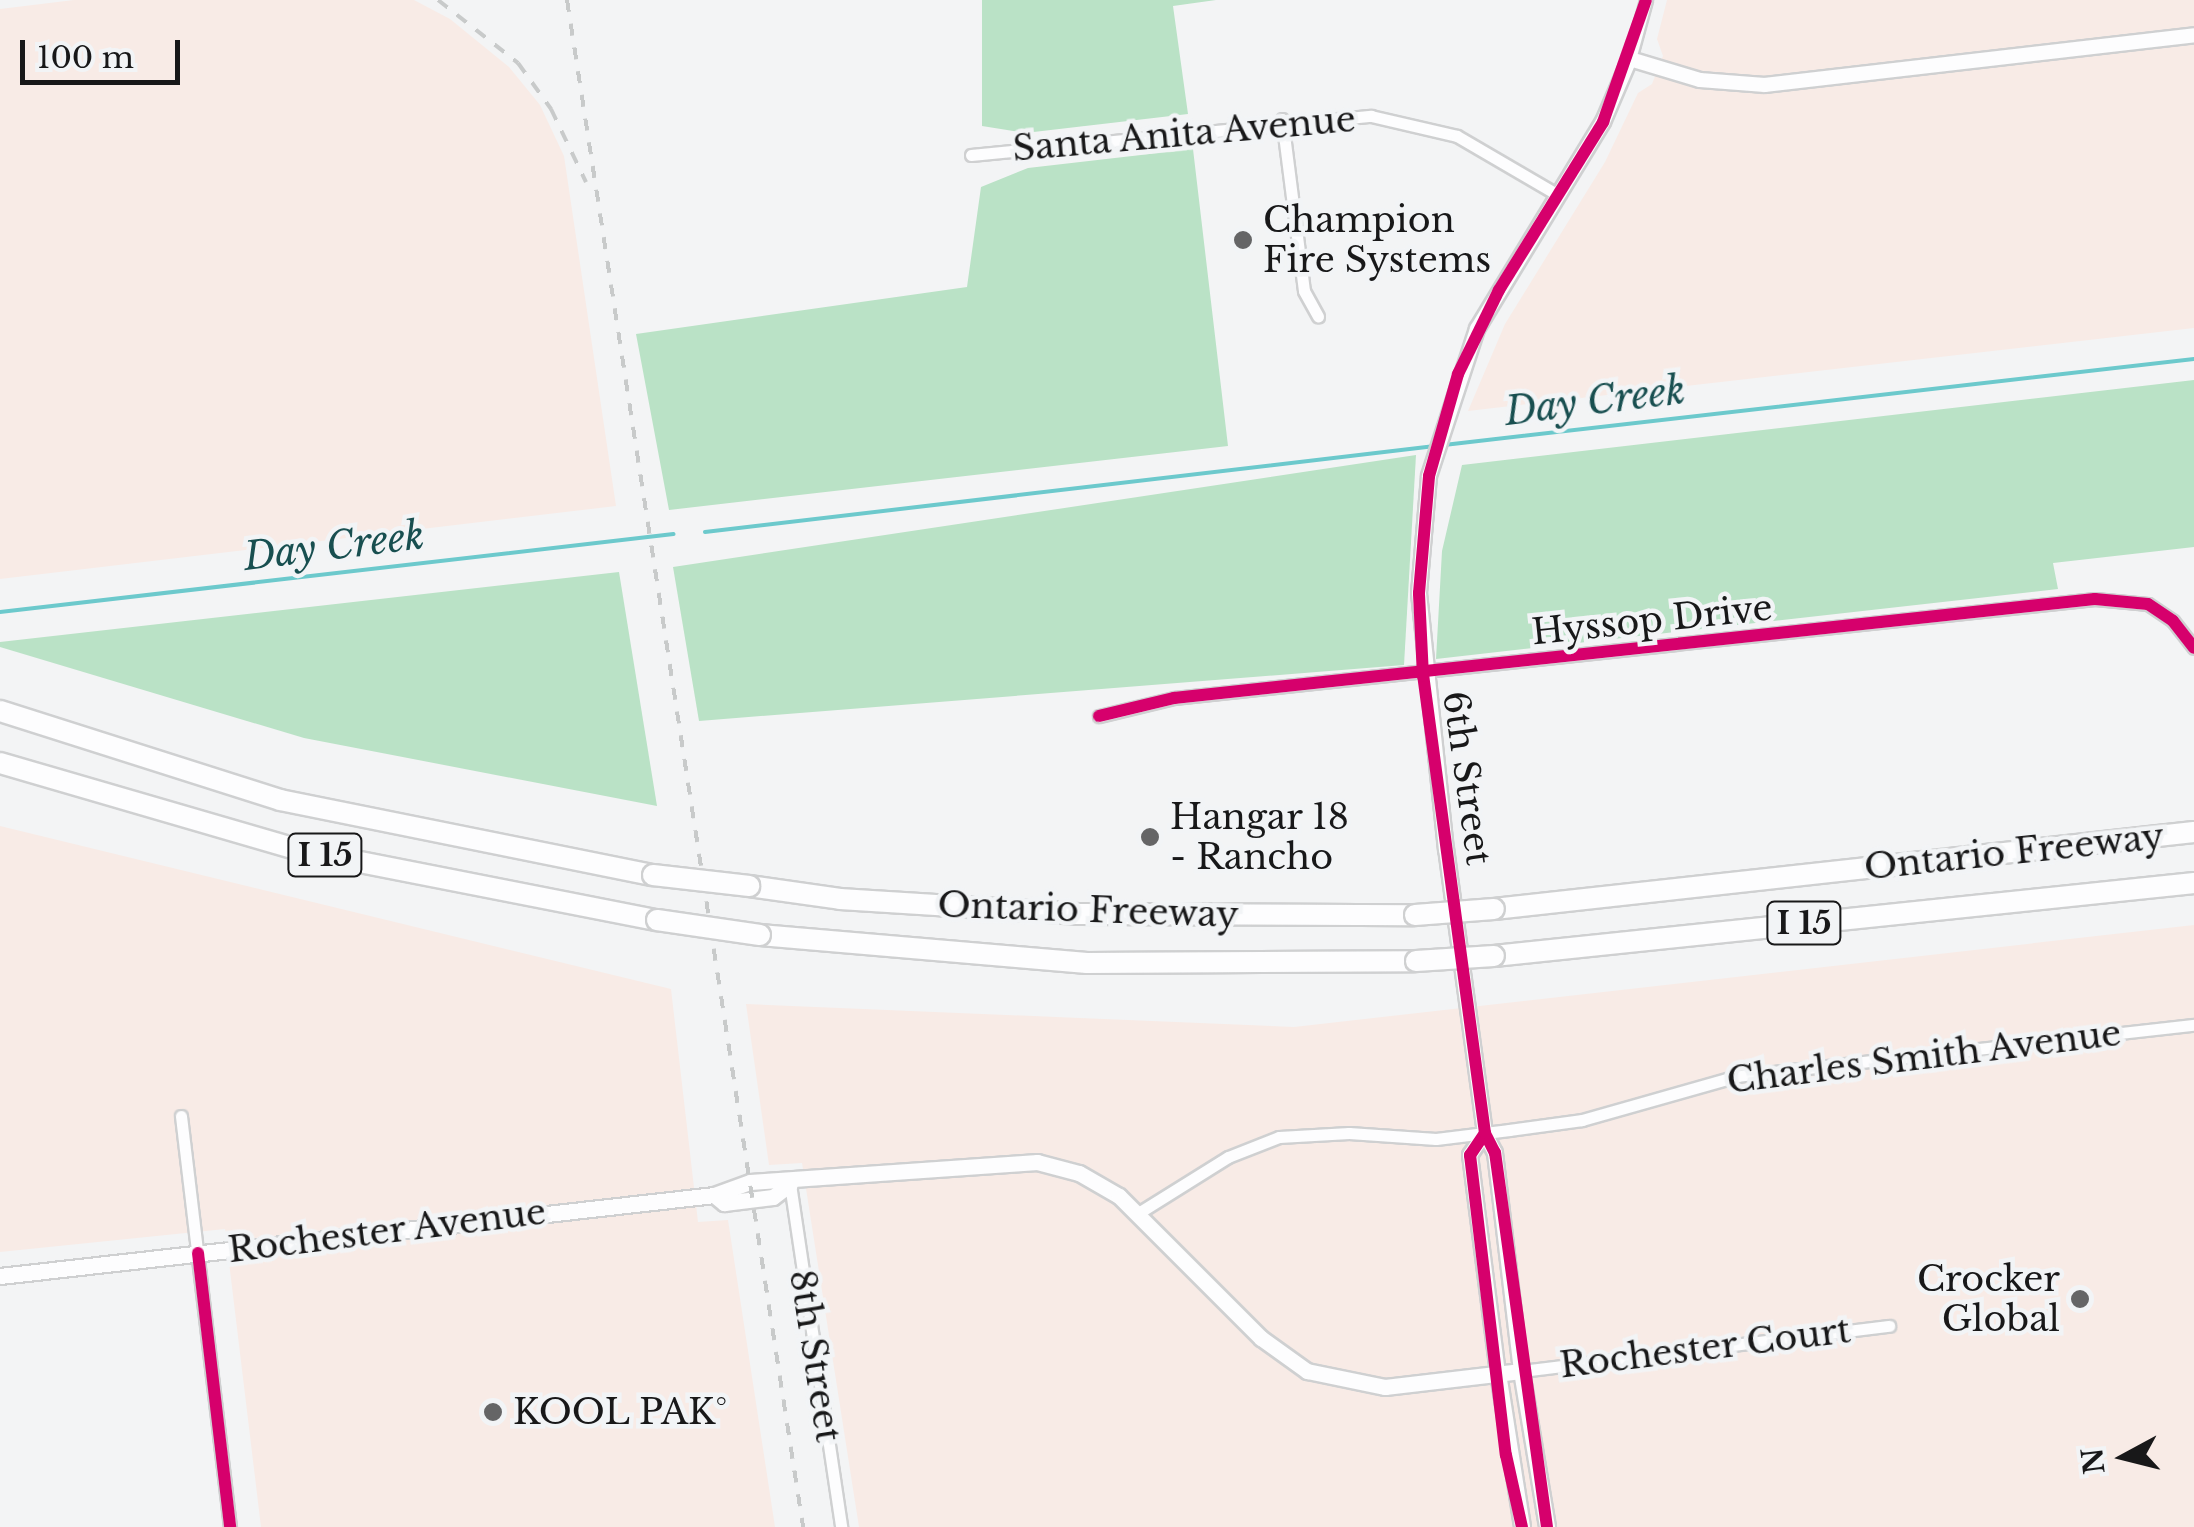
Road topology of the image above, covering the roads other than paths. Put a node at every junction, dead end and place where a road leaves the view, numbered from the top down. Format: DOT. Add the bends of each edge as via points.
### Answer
graph roads {
  1 [pos="1646,0"];
  2 [pos="2194,36"];
  3 [pos="1630,60"];
  4 [pos="1282,120"];
  5 [pos="970,155"];
  6 [pos="1558,195"];
  7 [pos="1318,316"];
  8 [pos="2194,648"];
  9 [pos="1423,676"];
  10 [pos="0,711"];
  11 [pos="1099,716"];
  12 [pos="0,763"];
  13 [pos="2194,832"];
  14 [pos="2194,883"];
  15 [pos="2194,1025"];
  16 [pos="182,1116"];
  17 [pos="1485,1133"];
  18 [pos="790,1184"];
  19 [pos="1140,1212"];
  20 [pos="198,1253"];
  21 [pos="0,1276"];
  22 [pos="1888,1326"];
  23 [pos="1521,1371"];
  24 [pos="1498,1373"];
  25 [pos="230,1527"];
  26 [pos="841,1527"];
  27 [pos="1522,1527"];
  28 [pos="1547,1527"];
  1 -- 3 [label="street, 6th Street"];
  2 -- 3 [label="street" via="1765,85 1700,80"];
  3 -- 6 [label="street, 6th Street" via="1603,122"];
  4 -- 5 [label="street, Santa Anita Avenue"];
  4 -- 6 [label="street, Santa Anita Avenue" via="1350,114 1416,123 1479,146"];
  4 -- 7 [label="street" via="1304,291"];
  6 -- 9 [label="street, 6th Street" via="1477,329 1444,416 1429,476 1419,593"];
  8 -- 9 [label="street, Hyssop Drive" via="2174,621 2148,604 2095,599"];
  9 -- 11 [label="street, Hyssop Drive" via="1174,698"];
  9 -- 17 [label="street, 6th Street"];
  10 -- 13 [label="highway, Ontario Freeway / I 15, bridge" via="280,800 653,875 840,899 1076,914 1494,909"];
  12 -- 14 [label="highway, Ontario Freeway / I 15, bridge" via="299,850 656,920 1087,962 1494,956"];
  15 -- 17 [label="street, Charles Smith Avenue" via="1737,1076 1582,1120"];
  16 -- 20 [label="street"];
  17 -- 19 [label="street, Charles Smith Avenue" via="1279,1138 1228,1157"];
  17 -- 23 [label="street, 6th Street" via="1495,1153"];
  17 -- 24 [label="street, 6th Street" via="1470,1155"];
  18 -- 19 [label="main road, Rochester Avenue" via="1037,1162 1080,1174"];
  18 -- 20 [label="main road, Rochester Avenue" via="750,1182 723,1186 714,1195"];
  18 -- 26 [label="street, 8th Street"];
  19 -- 24 [label="main road, Rochester Avenue" via="1262,1338 1307,1370 1386,1387"];
  20 -- 21 [label="main road, Rochester Avenue"];
  20 -- 25 [label="street"];
  22 -- 23 [label="street, Rochester Court"];
  23 -- 24 [label="main road, Rochester Avenue"];
  23 -- 28 [label="main road, 6th Street"];
  24 -- 27 [label="main road, 6th Street"];
}
